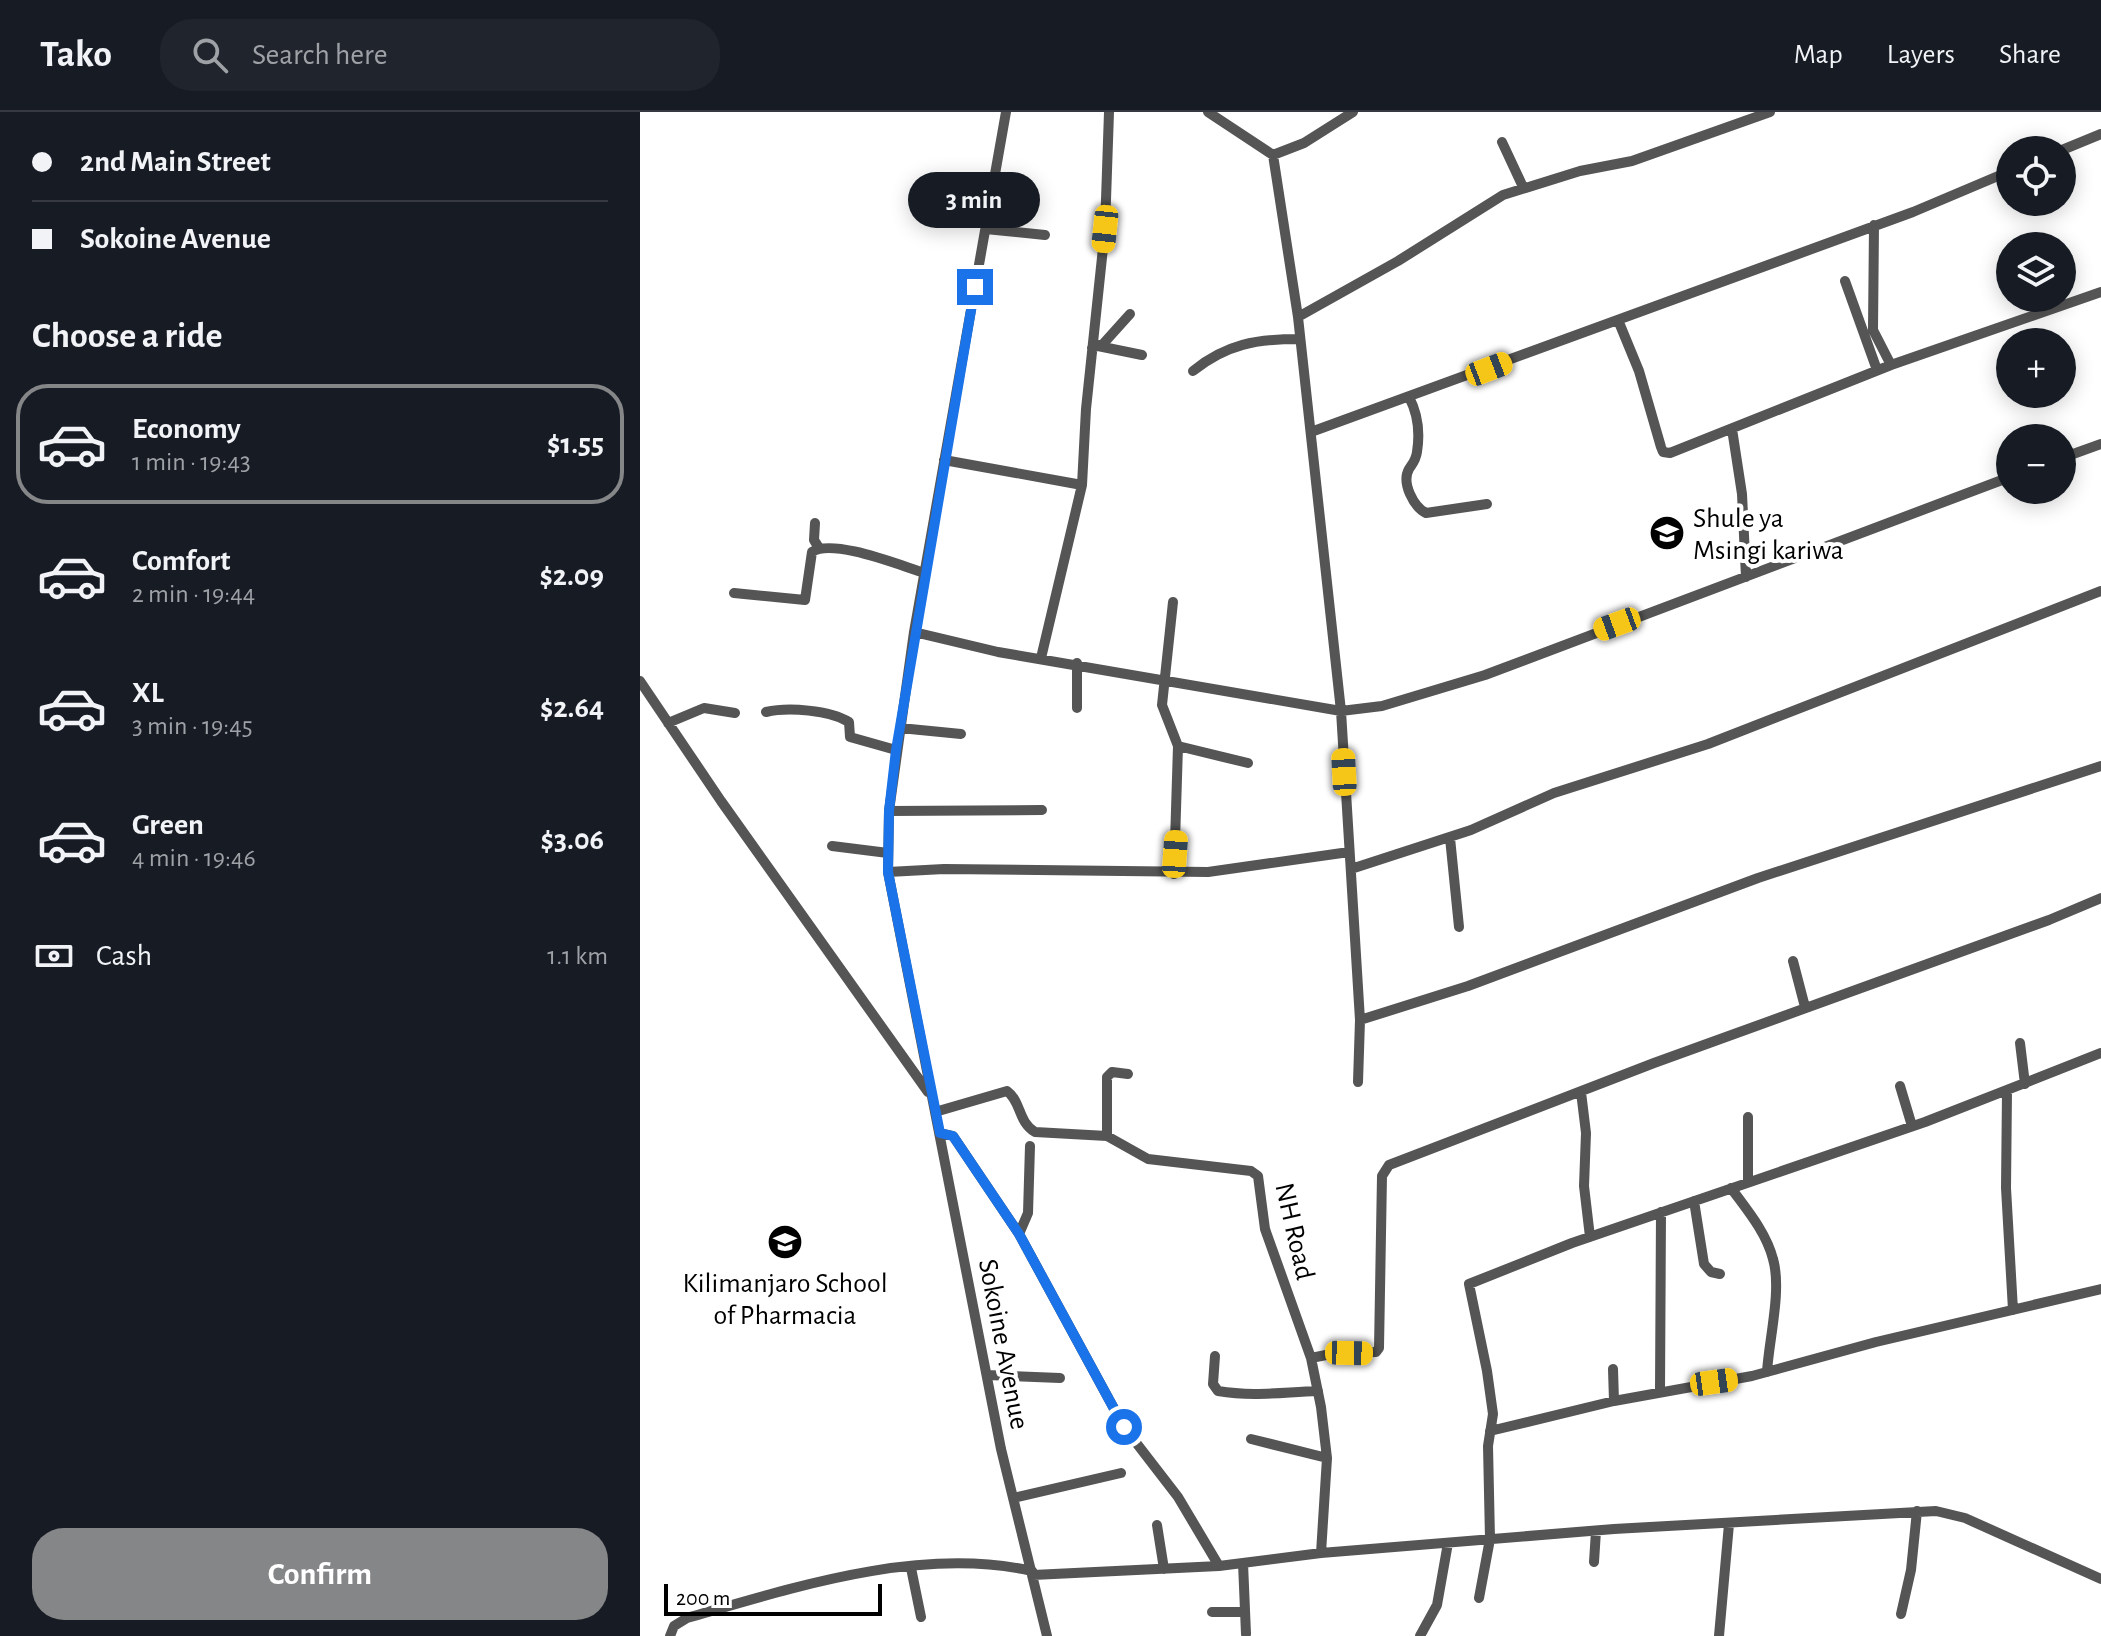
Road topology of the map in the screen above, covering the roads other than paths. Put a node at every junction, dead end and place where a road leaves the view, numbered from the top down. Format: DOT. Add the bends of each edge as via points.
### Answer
graph roads {
  1 [pos="1006,112"];
  2 [pos="1109,112"];
  3 [pos="1208,112"];
  4 [pos="1353,112"];
  5 [pos="1770,112"];
  6 [pos="2101,134"];
  7 [pos="1502,142"];
  8 [pos="2076,144"];
  9 [pos="1273,155"];
  10 [pos="1996,177"];
  11 [pos="1523,187"];
  12 [pos="1874,225"];
  13 [pos="986,229"];
  14 [pos="1045,235"];
  15 [pos="1845,281"];
  16 [pos="2101,292"];
  17 [pos="1130,314"];
  18 [pos="1298,317"];
  19 [pos="1618,320"];
  20 [pos="1299,339"];
  21 [pos="1095,347"];
  22 [pos="1142,355"];
  23 [pos="1891,365"];
  24 [pos="1877,370"];
  25 [pos="1193,371"];
  26 [pos="1409,397"];
  27 [pos="1732,429"];
  28 [pos="1311,432"];
  29 [pos="2101,444"];
  30 [pos="2076,453"];
  31 [pos="944,460"];
  32 [pos="1996,482"];
  33 [pos="1082,485"];
  34 [pos="1487,504"];
  35 [pos="815,523"];
  36 [pos="819,548"];
  37 [pos="925,573"];
  38 [pos="1746,577"];
  39 [pos="2101,591"];
  40 [pos="734,593"];
  41 [pos="1173,602"];
  42 [pos="914,632"];
  43 [pos="1041,658"];
  44 [pos="1077,663"];
  45 [pos="1165,680"];
  46 [pos="640,681"];
  47 [pos="1077,708"];
  48 [pos="1341,711"];
  49 [pos="766,712"];
  50 [pos="735,713"];
  51 [pos="668,723"];
  52 [pos="900,728"];
  53 [pos="961,734"];
  54 [pos="1178,746"];
  55 [pos="896,750"];
  56 [pos="1248,763"];
  57 [pos="2101,766"];
  58 [pos="1042,810"];
  59 [pos="889,811"];
  60 [pos="1450,838"];
  61 [pos="832,846"];
  62 [pos="1349,852"];
  63 [pos="888,853"];
  64 [pos="1351,869"];
  65 [pos="888,872"];
  66 [pos="1174,874"];
  67 [pos="2101,898"];
  68 [pos="1459,927"];
  69 [pos="1793,961"];
  70 [pos="1805,1007"];
  71 [pos="1360,1020"];
  72 [pos="2020,1043"];
  73 [pos="2101,1053"];
  74 [pos="1128,1074"];
  75 [pos="1358,1082"];
  76 [pos="2025,1084"];
  77 [pos="1900,1086"];
  78 [pos="2007,1091"];
  79 [pos="1581,1092"];
  80 [pos="930,1094"];
  81 [pos="935,1112"];
  82 [pos="1748,1117"];
  83 [pos="1912,1126"];
  84 [pos="940,1133"];
  85 [pos="1107,1136"];
  86 [pos="1030,1146"];
  87 [pos="1748,1181"];
  88 [pos="1731,1188"];
  89 [pos="1694,1201"];
  90 [pos="1661,1212"];
  91 [pos="1019,1234"];
  92 [pos="1590,1237"];
  93 [pos="1720,1274"];
  94 [pos="2101,1289"];
  95 [pos="2013,1310"];
  96 [pos="1215,1356"];
  97 [pos="1311,1358"];
  98 [pos="1613,1369"];
  99 [pos="1767,1372"];
  100 [pos="988,1375"];
  101 [pos="1060,1378"];
  102 [pos="1318,1391"];
  103 [pos="1660,1392"];
  104 [pos="1614,1401"];
  105 [pos="1490,1431"];
  106 [pos="1251,1439"];
  107 [pos="1327,1458"];
  108 [pos="1121,1473"];
  109 [pos="1013,1498"];
  110 [pos="1917,1511"];
  111 [pos="1729,1524"];
  112 [pos="1157,1525"];
  113 [pos="1596,1531"];
  114 [pos="1490,1539"];
  115 [pos="1448,1543"];
  116 [pos="1321,1553"];
  117 [pos="1594,1562"];
  118 [pos="1243,1563"];
  119 [pos="1219,1566"];
  120 [pos="911,1568"];
  121 [pos="1164,1569"];
  122 [pos="1033,1573"];
  123 [pos="2101,1579"];
  124 [pos="1479,1598"];
  125 [pos="1212,1612"];
  126 [pos="1245,1612"];
  127 [pos="1901,1614"];
  128 [pos="921,1617"];
  129 [pos="1246,1634"];
  130 [pos="670,1636"];
  131 [pos="1047,1636"];
  132 [pos="1420,1636"];
  133 [pos="1719,1636"];
  1 -- 13 [label="street, Sokoine Avenue"];
  2 -- 21 [label="street"];
  3 -- 9 [label="street"];
  4 -- 9 [label="street" via="1304,143"];
  5 -- 11 [label="street" via="1632,161"];
  6 -- 8 [label="street"];
  7 -- 11 [label="street"];
  9 -- 18 [label="street"];
  10 -- 12 [label="street"];
  11 -- 18 [label="street"];
  12 -- 19 [label="street"];
  12 -- 23 [label="street" via="1873,330"];
  13 -- 14 [label="street"];
  13 -- 31 [label="street, Sokoine Avenue"];
  15 -- 24 [label="street"];
  16 -- 23 [label="street"];
  17 -- 21 [label="street"];
  18 -- 20 [label="street"];
  19 -- 26 [label="street"];
  19 -- 27 [label="street" via="1663,452"];
  20 -- 25 [label="street" via="1242,343"];
  20 -- 28 [label="street"];
  21 -- 22 [label="street"];
  21 -- 33 [label="street"];
  23 -- 24 [label="street"];
  24 -- 27 [label="street"];
  26 -- 28 [label="street"];
  26 -- 34 [label="street" via="1419,440 1407,485 1417,505 1426,513"];
  27 -- 38 [label="street"];
  28 -- 48 [label="street"];
  29 -- 30 [label="street"];
  31 -- 33 [label="street"];
  31 -- 37 [label="street, Sokoine Avenue"];
  32 -- 38 [label="street"];
  33 -- 43 [label="street"];
  35 -- 36 [label="street"];
  36 -- 37 [label="street" via="862,554"];
  36 -- 40 [label="street" via="812,552 805,600"];
  37 -- 42 [label="street, Sokoine Avenue"];
  38 -- 48 [label="street" via="1485,675 1382,706"];
  39 -- 60 [label="street" via="1708,744 1554,793"];
  41 -- 45 [label="street"];
  42 -- 43 [label="street"];
  42 -- 52 [label="street, Sokoine Avenue"];
  43 -- 44 [label="street"];
  44 -- 45 [label="street"];
  44 -- 47 [label="street"];
  45 -- 48 [label="street"];
  45 -- 54 [label="street" via="1162,705"];
  46 -- 51 [label="street"];
  48 -- 62 [label="street"];
  49 -- 55 [label="street" via="784,709 840,717 849,722 850,737"];
  50 -- 51 [label="street" via="704,708"];
  51 -- 80 [label="street"];
  52 -- 53 [label="street"];
  52 -- 55 [label="street, Sokoine Avenue"];
  54 -- 56 [label="street"];
  54 -- 66 [label="street"];
  55 -- 59 [label="street, Sokoine Avenue"];
  57 -- 71 [label="street" via="1758,878 1468,986"];
  58 -- 59 [label="street"];
  59 -- 63 [label="street, Sokoine Avenue"];
  60 -- 64 [label="street"];
  60 -- 68 [label="street"];
  61 -- 63 [label="street"];
  62 -- 64 [label="street"];
  62 -- 66 [label="street"];
  63 -- 65 [label="street, Sokoine Avenue"];
  64 -- 71 [label="street"];
  65 -- 66 [label="street"];
  65 -- 80 [label="street, Sokoine Avenue"];
  67 -- 70 [label="street"];
  69 -- 70 [label="street"];
  70 -- 79 [label="street"];
  71 -- 75 [label="street"];
  72 -- 76 [label="street"];
  73 -- 76 [label="street"];
  74 -- 85 [label="street" via="1112,1072 1107,1077"];
  76 -- 78 [label="street"];
  77 -- 83 [label="street"];
  78 -- 83 [label="street"];
  78 -- 95 [label="street"];
  79 -- 92 [label="street"];
  79 -- 97 [label="street" via="1389,1165 1382,1176 1379,1348"];
  80 -- 81 [label="street, Sokoine Avenue"];
  81 -- 84 [label="street, Sokoine Avenue"];
  81 -- 85 [label="street, NH Road" via="1007,1091 1035,1132"];
  82 -- 87 [label="street"];
  83 -- 87 [label="street"];
  84 -- 91 [label="street" via="953,1136"];
  84 -- 100 [label="street, Sokoine Avenue"];
  85 -- 97 [label="street, NH Road" via="1148,1159 1258,1176 1265,1229"];
  86 -- 91 [label="street" via="1028,1213"];
  87 -- 88 [label="street"];
  88 -- 89 [label="street"];
  88 -- 99 [label="street" via="1758,1225 1774,1262"];
  89 -- 90 [label="street"];
  89 -- 93 [label="street" via="1704,1264"];
  90 -- 92 [label="street"];
  90 -- 103 [label="street"];
  91 -- 119 [label="street" via="1124,1427 1178,1497"];
  92 -- 105 [label="street" via="1469,1284 1491,1394"];
  94 -- 95 [label="street"];
  95 -- 99 [label="street"];
  96 -- 102 [label="street" via="1213,1384 1218,1391 1268,1397"];
  97 -- 102 [label="street, NH Road"];
  98 -- 104 [label="street"];
  99 -- 103 [label="street"];
  100 -- 101 [label="street"];
  100 -- 109 [label="street, Sokoine Avenue"];
  102 -- 107 [label="street, NH Road"];
  103 -- 104 [label="street"];
  104 -- 105 [label="street"];
  105 -- 114 [label="street"];
  106 -- 107 [label="street"];
  107 -- 116 [label="street, NH Road"];
  108 -- 109 [label="street"];
  109 -- 122 [label="street, Sokoine Avenue"];
  110 -- 111 [label="street"];
  110 -- 123 [label="street" via="1951,1513"];
  110 -- 127 [label="street"];
  111 -- 113 [label="street"];
  111 -- 133 [label="street"];
  112 -- 121 [label="street"];
  113 -- 114 [label="street"];
  113 -- 117 [label="street"];
  114 -- 115 [label="street"];
  114 -- 124 [label="street"];
  115 -- 116 [label="street"];
  115 -- 132 [label="street" via="1437,1605"];
  116 -- 118 [label="street"];
  118 -- 119 [label="street"];
  118 -- 126 [label="street"];
  119 -- 121 [label="street"];
  120 -- 122 [label="street" via="996,1563"];
  120 -- 128 [label="street"];
  120 -- 130 [label="street" via="808,1583 687,1618"];
  121 -- 122 [label="street"];
  122 -- 131 [label="street, Sokoine Avenue"];
  125 -- 126 [label="street"];
  126 -- 129 [label="street"];
}
